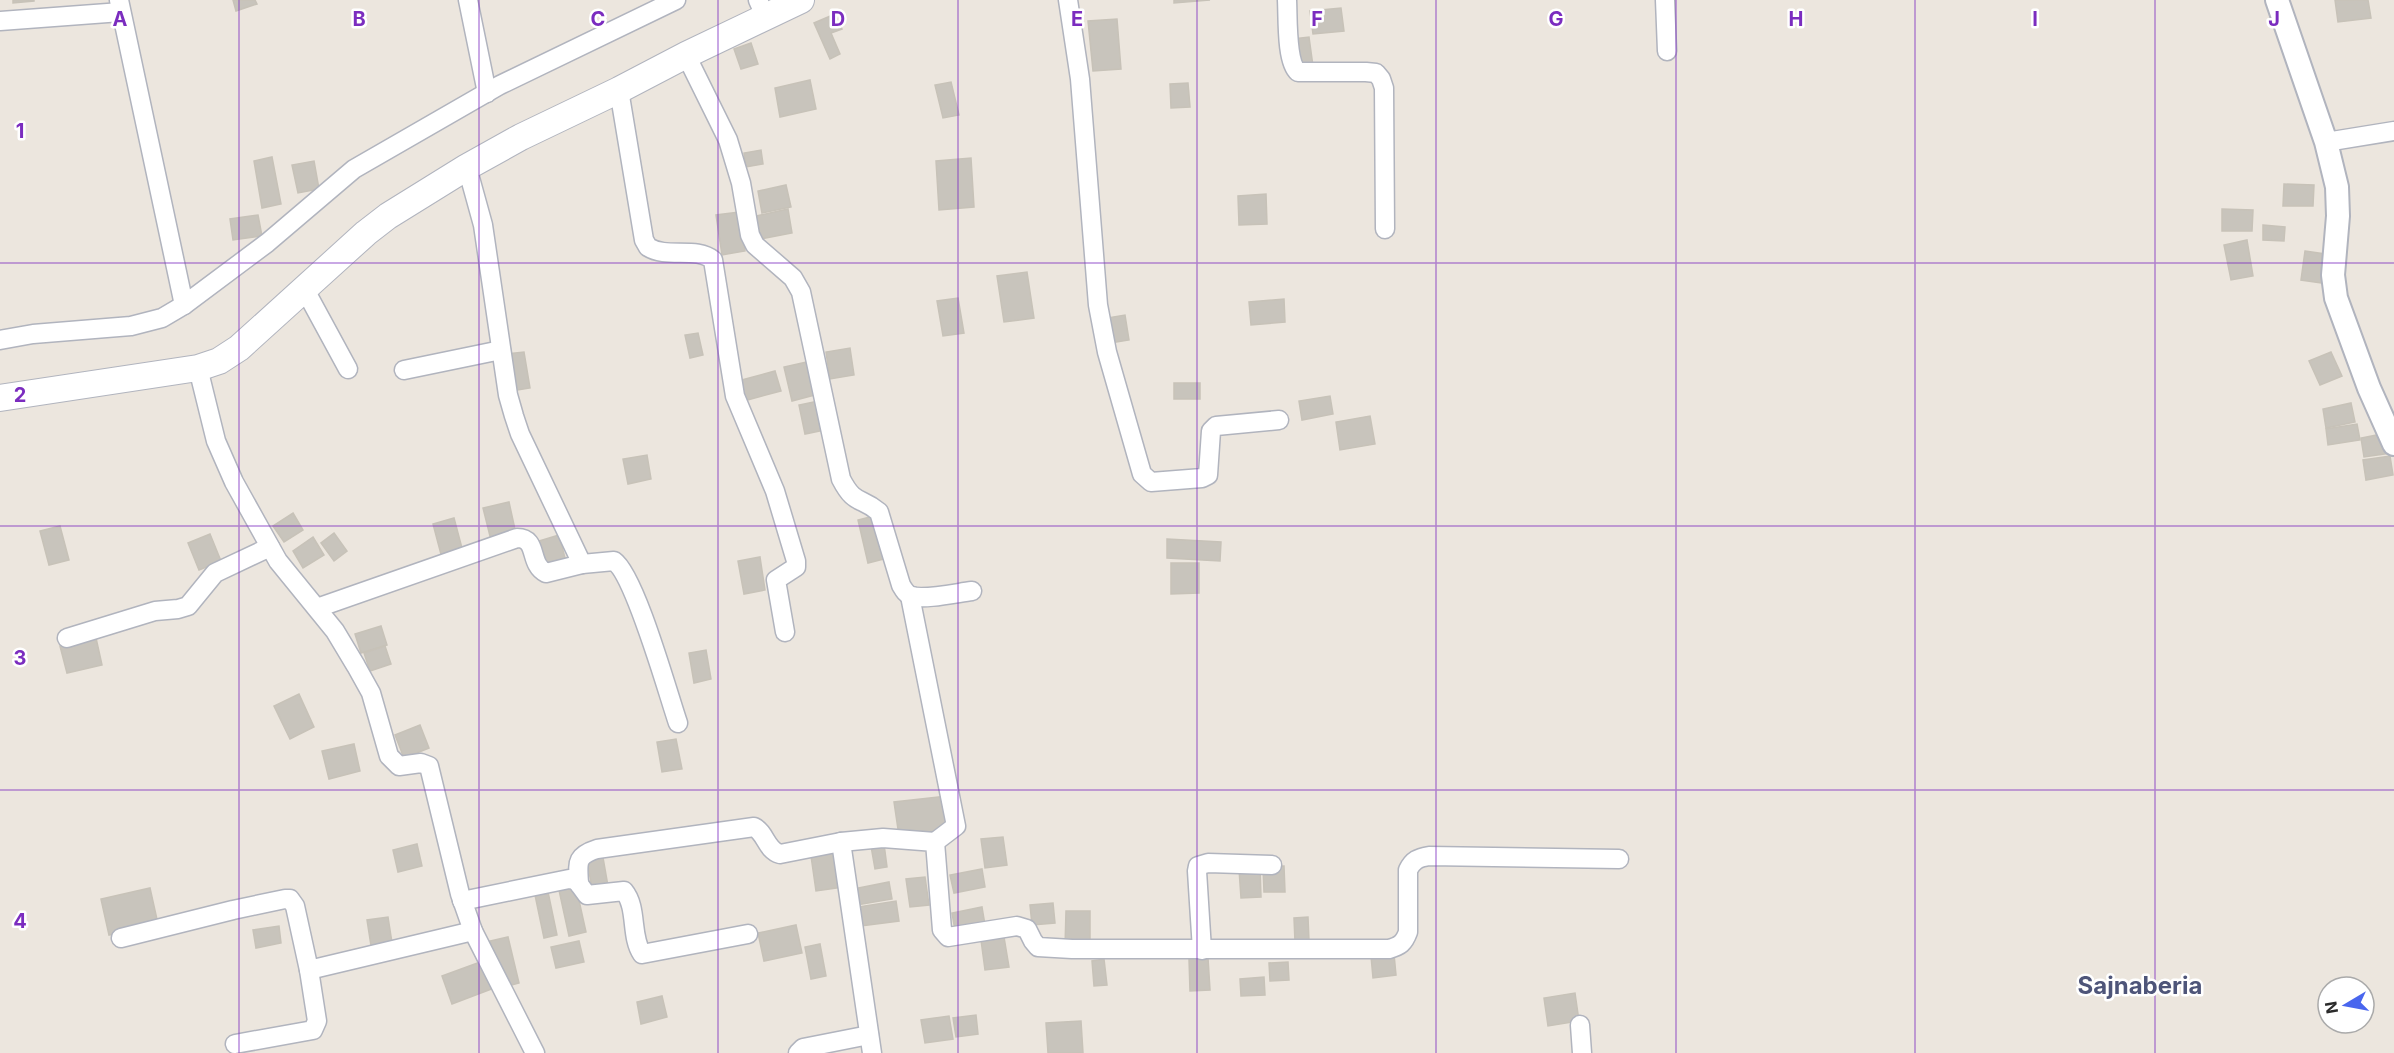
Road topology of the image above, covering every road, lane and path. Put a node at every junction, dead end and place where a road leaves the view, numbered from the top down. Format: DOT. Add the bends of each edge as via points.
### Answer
graph roads {
  1 [pos="468,0"];
  2 [pos="676,0"];
  3 [pos="801,0"];
  4 [pos="1068,0"];
  5 [pos="1287,0"];
  6 [pos="1665,0"];
  7 [pos="2277,0"];
  8 [pos="120,6"];
  9 [pos="761,7"];
  10 [pos="0,21"];
  11 [pos="1667,51"];
  12 [pos="686,54"];
  13 [pos="619,90"];
  14 [pos="487,93"];
  15 [pos="2394,131"];
  16 [pos="2326,142"];
  17 [pos="467,167"];
  18 [pos="1385,229"];
  19 [pos="304,288"];
  20 [pos="184,305"];
  21 [pos="0,340"];
  22 [pos="501,350"];
  23 [pos="198,368"];
  24 [pos="348,369"];
  25 [pos="404,370"];
  26 [pos="0,398"];
  27 [pos="1279,420"];
  28 [pos="2394,444"];
  29 [pos="270,547"];
  30 [pos="582,564"];
  31 [pos="972,591"];
  32 [pos="912,596"];
  33 [pos="317,608"];
  34 [pos="785,632"];
  35 [pos="67,638"];
  36 [pos="678,723"];
  37 [pos="841,842"];
  38 [pos="935,842"];
  39 [pos="1619,859"];
  40 [pos="1272,865"];
  41 [pos="579,884"];
  42 [pos="462,901"];
  43 [pos="473,931"];
  44 [pos="748,934"];
  45 [pos="121,938"];
  46 [pos="1202,950"];
  47 [pos="309,970"];
  48 [pos="1580,1025"];
  49 [pos="235,1044"];
  50 [pos="871,1044"];
  51 [pos="535,1053"];
  52 [pos="798,1053"];
  53 [pos="1582,1053"];
  1 -- 14 [label="street"];
  2 -- 14 [label="street"];
  3 -- 9 [label="main road"];
  4 -- 27 [label="street" via="1080,79 1098,305 1107,352 1142,474 1151,482 1202,478 1208,475 1211,431 1216,426"];
  5 -- 18 [label="street" via="1292,67 1298,72 1376,73 1381,79"];
  6 -- 11 [label="street"];
  7 -- 16 [label="street"];
  8 -- 10 [label="street"];
  8 -- 20 [label="street"];
  9 -- 12 [label="main road"];
  12 -- 13 [label="main road"];
  12 -- 32 [label="street" via="728,140 750,235 755,245 794,278 801,292 841,478 855,500 879,512 901,585"];
  13 -- 17 [label="main road"];
  13 -- 34 [label="street" via="644,240 648,247 660,252 702,255 713,260 735,396 775,491 796,561 793,570 776,580"];
  14 -- 20 [label="street" via="354,169 267,243"];
  15 -- 16 [label="street"];
  16 -- 28 [label="street" via="2338,202 2333,275 2336,298"];
  17 -- 19 [label="main road" via="388,216"];
  17 -- 22 [label="street" via="483,225"];
  19 -- 23 [label="main road" via="239,348"];
  19 -- 24 [label="street"];
  20 -- 21 [label="street" via="147,324"];
  22 -- 25 [label="street"];
  22 -- 30 [label="street" via="508,395 520,434"];
  23 -- 26 [label="main road"];
  23 -- 29 [label="street" via="216,441"];
  29 -- 33 [label="street"];
  29 -- 35 [label="street" via="215,573 188,606 155,611"];
  30 -- 33 [label="street" via="546,573 535,563 531,543 517,538"];
  30 -- 36 [label="street" via="614,561 624,571"];
  31 -- 32 [label="street"];
  32 -- 38 [label="street" via="956,826"];
  33 -- 42 [label="street" via="371,693 389,756 399,766 429,766"];
  37 -- 38 [label="street" via="883,838"];
  37 -- 41 [label="street" via="776,853 754,827 597,849 581,856"];
  37 -- 50 [label="street"];
  38 -- 46 [label="street" via="942,930 948,938 1017,926 1028,929 1038,947"];
  39 -- 46 [label="street" via="1418,858 1408,870 1408,932 1399,946"];
  40 -- 46 [label="street" via="1198,866"];
  41 -- 42 [label="street" via="576,880 564,880"];
  41 -- 44 [label="street" via="587,895 624,891 642,954"];
  42 -- 43 [label="street"];
  43 -- 47 [label="street"];
  43 -- 51 [label="street"];
  45 -- 47 [label="street" via="290,899 295,906"];
  47 -- 49 [label="street" via="317,1021 314,1030"];
  48 -- 53 [label="street"];
  50 -- 52 [label="street" via="803,1048"];
}
